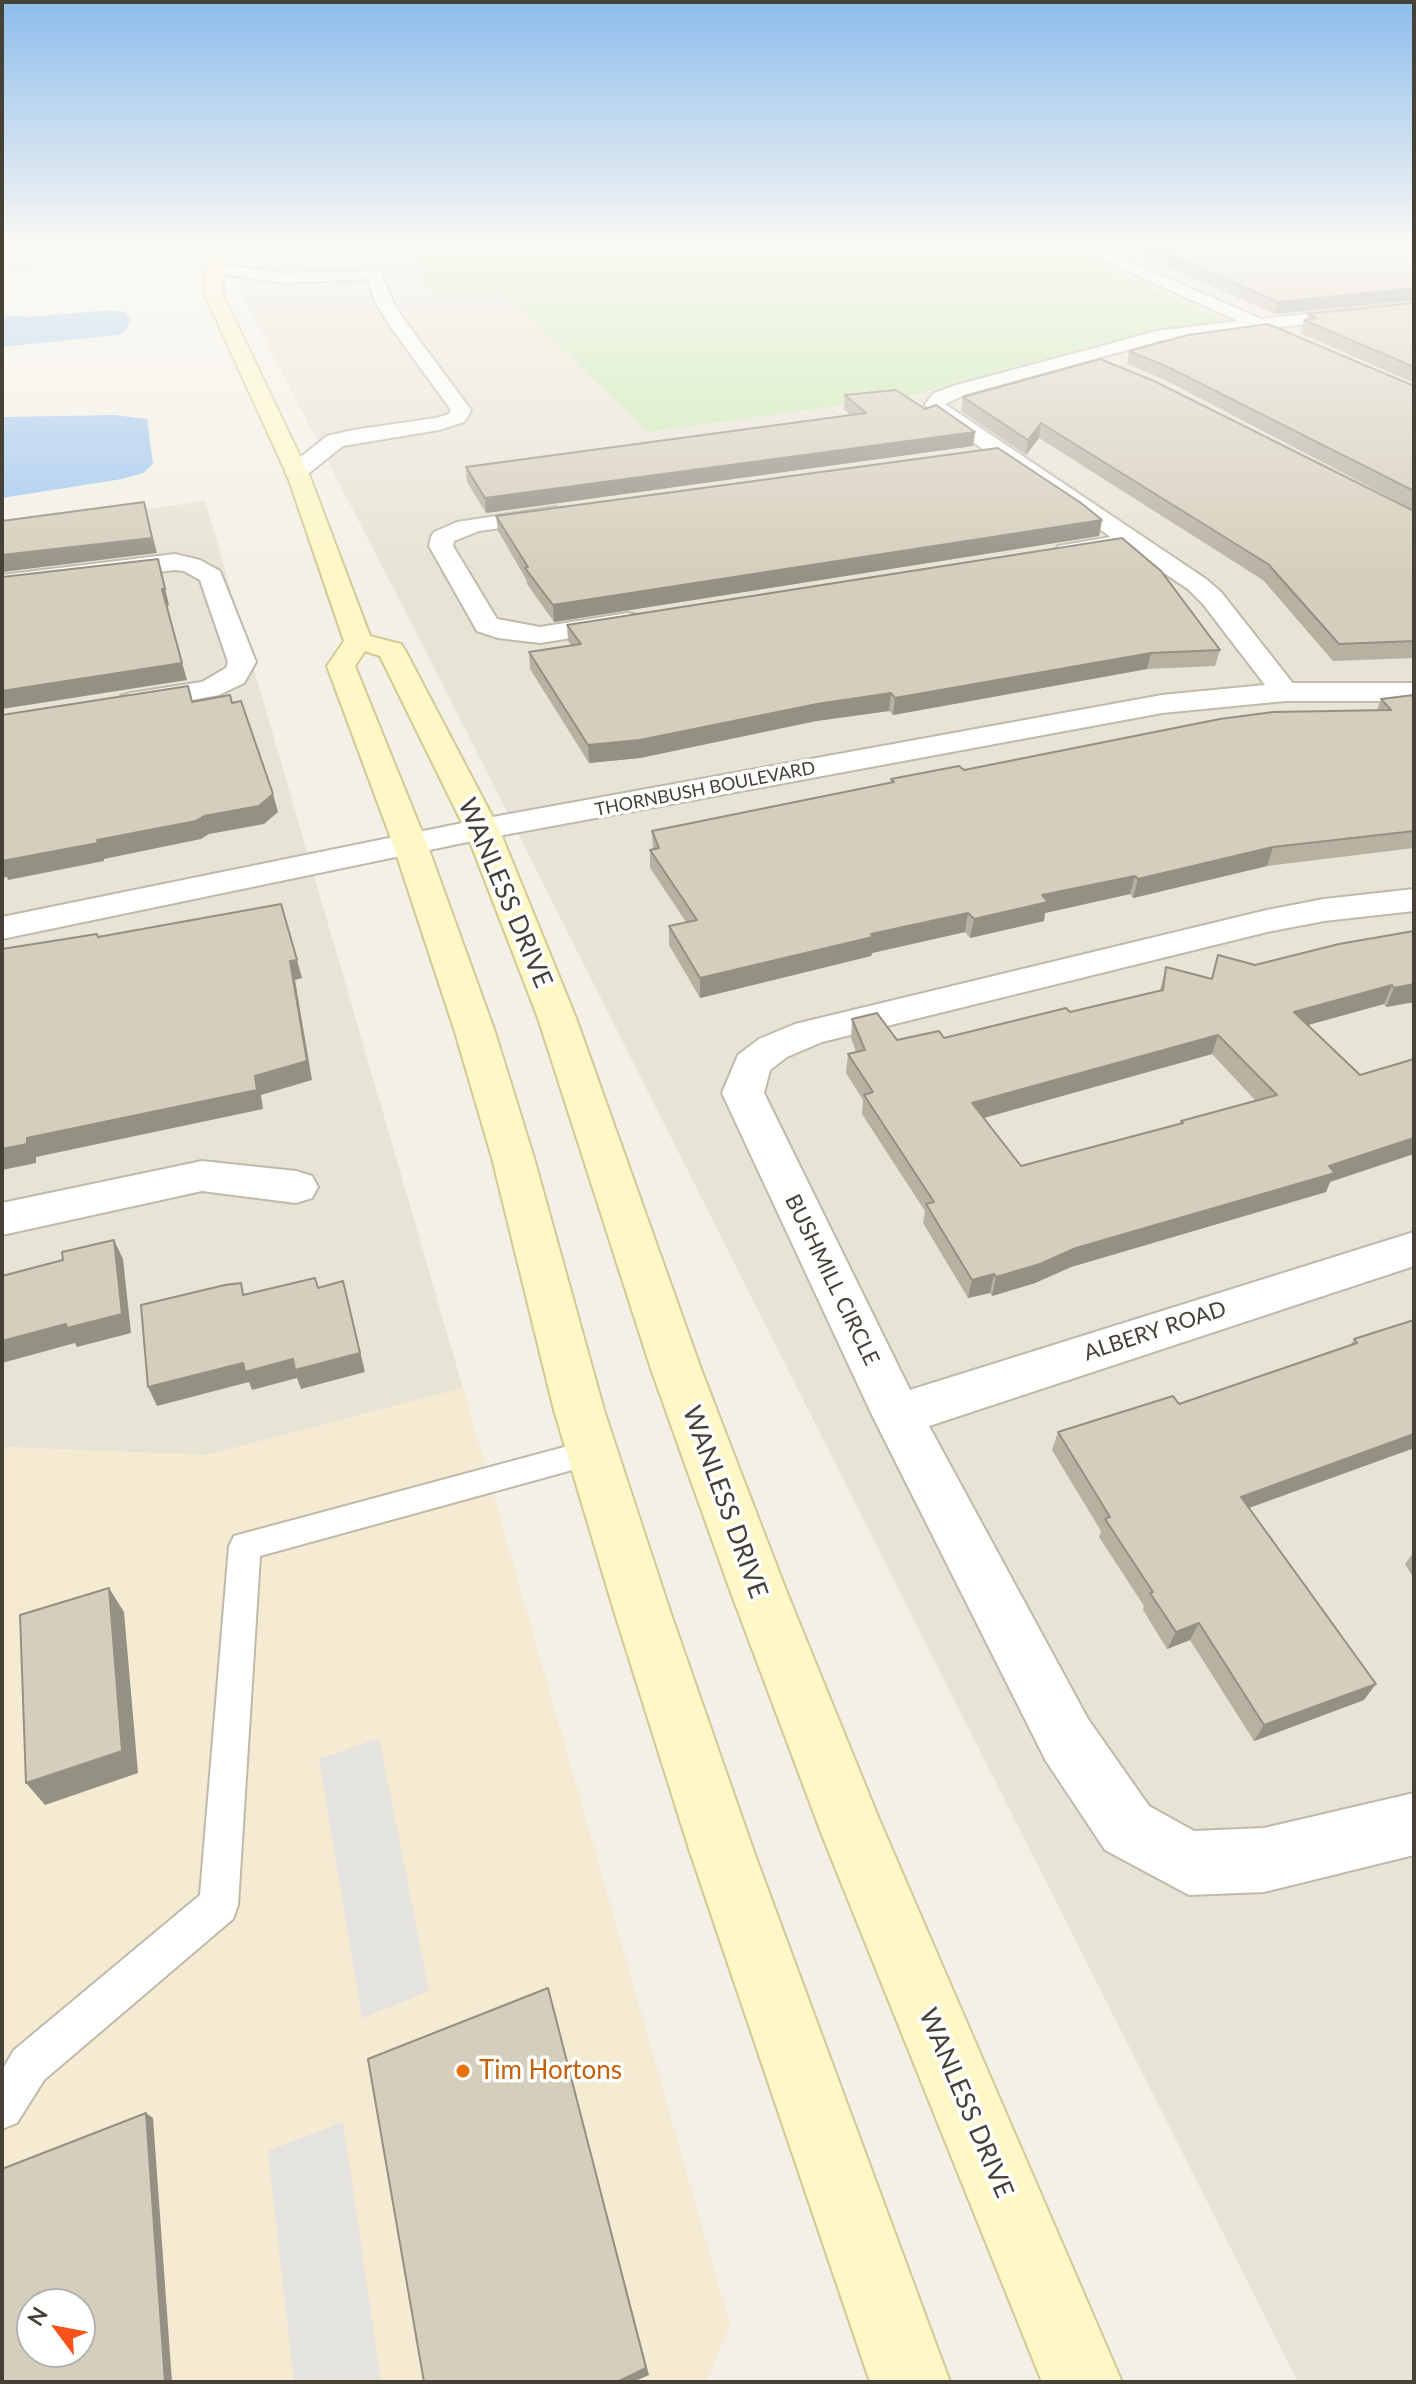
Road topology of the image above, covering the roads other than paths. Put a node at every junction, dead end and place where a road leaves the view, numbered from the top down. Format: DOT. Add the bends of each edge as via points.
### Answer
graph roads {
  1 [pos="243,357"];
  2 [pos="422,357"];
  3 [pos="1078,357"];
  4 [pos="1086,357"];
  5 [pos="1119,369"];
  6 [pos="1001,452"];
  7 [pos="957,458"];
  8 [pos="296,472"];
  9 [pos="572,511"];
  10 [pos="1136,540"];
  11 [pos="1040,556"];
  12 [pos="2,583"];
  13 [pos="652,617"];
  14 [pos="358,641"];
  15 [pos="1285,692"];
  16 [pos="1414,692"];
  17 [pos="105,706"];
  18 [pos="482,829"];
  19 [pos="410,844"];
  20 [pos="1414,900"];
  21 [pos="2,928"];
  22 [pos="296,1187"];
  23 [pos="2,1219"];
  24 [pos="1414,1249"];
  25 [pos="897,1415"];
  26 [pos="594,1452"];
  27 [pos="1414,1824"];
  28 [pos="2,2108"];
  29 [pos="910,2382"];
  30 [pos="1082,2382"];
  1 -- 8 [label="main road"];
  2 -- 8 [label="street" via="461,410 457,418 335,441"];
  3 -- 6 [label="street" via="960,390 935,404"];
  4 -- 5 [label="street"];
  6 -- 7 [label="street"];
  6 -- 10 [label="street"];
  8 -- 14 [label="main road"];
  9 -- 13 [label="street" via="479,524 443,537 441,546 487,625 540,635"];
  10 -- 11 [label="street"];
  10 -- 15 [label="street" via="1212,598"];
  12 -- 17 [label="street" via="175,562 211,576 242,662 240,670 209,689"];
  14 -- 18 [label="main road, WANLESS DRIVE" via="391,650"];
  14 -- 19 [label="main road" via="341,666"];
  15 -- 16 [label="street, THORNBUSH BOULEVARD"];
  15 -- 18 [label="street, THORNBUSH BOULEVARD" via="1162,704"];
  18 -- 19 [label="street, THORNBUSH BOULEVARD"];
  18 -- 30 [label="main road, WANLESS DRIVE" via="557,1018 676,1369 758,1590"];
  19 -- 21 [label="street, THORNBUSH BOULEVARD"];
  19 -- 26 [label="main road" via="475,1032"];
  20 -- 25 [label="street, BUSHMILL CIRCLE" via="1267,921 809,1033 773,1048 752,1064 743,1093"];
  22 -- 23 [label="street" via="202,1176"];
  24 -- 25 [label="street, ALBERY ROAD"];
  25 -- 27 [label="street, BUSHMILL CIRCLE" via="1067,1740 1127,1828 1189,1863 1264,1860"];
  26 -- 28 [label="lane" via="245,1546 219,1905 29,2065"];
  26 -- 29 [label="main road" via="722,1852"];
}
